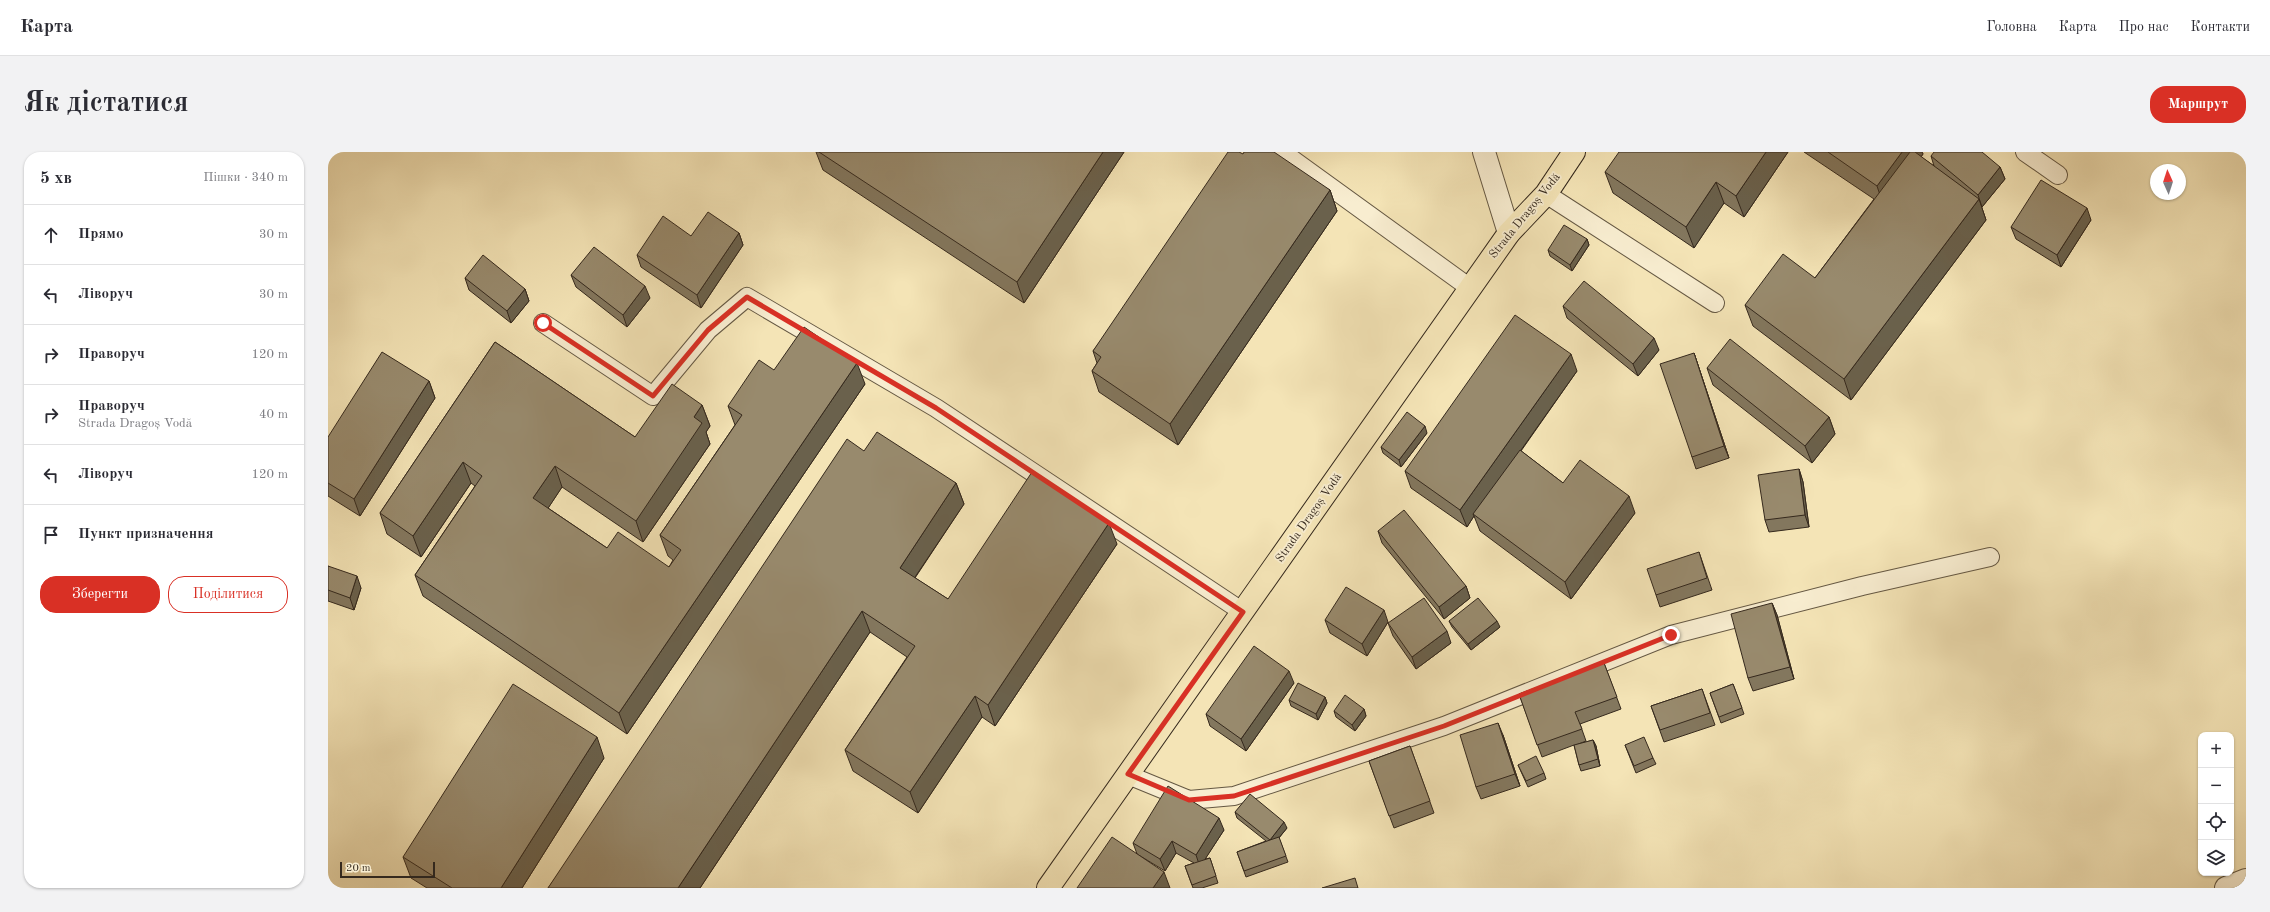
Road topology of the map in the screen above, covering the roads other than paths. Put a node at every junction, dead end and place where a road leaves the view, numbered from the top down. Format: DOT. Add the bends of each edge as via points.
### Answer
graph roads {
  1 [pos="1282,152"];
  2 [pos="1484,152"];
  3 [pos="1574,152"];
  4 [pos="2025,152"];
  5 [pos="2058,175"];
  6 [pos="1546,194"];
  7 [pos="1509,232"];
  8 [pos="1470,288"];
  9 [pos="1714,302"];
  10 [pos="543,323"];
  11 [pos="1990,557"];
  12 [pos="1243,612"];
  13 [pos="1128,774"];
  14 [pos="2246,880"];
  15 [pos="1048,888"];
  16 [pos="2226,888"];
  1 -- 8 [label="lane"];
  2 -- 7 [label="street"];
  3 -- 6 [label="main road, Strada Dragoș Vodă"];
  4 -- 5 [label="lane"];
  6 -- 7 [label="main road, Strada Dragoș Vodă"];
  6 -- 9 [label="lane"];
  7 -- 8 [label="main road, Strada Dragoș Vodă"];
  8 -- 12 [label="main road, Strada Dragoș Vodă"];
  10 -- 12 [label="lane" via="653,396 708,330 747,297 936,408"];
  11 -- 13 [label="lane" via="1862,586 1671,635 1444,726 1234,796 1189,800"];
  12 -- 13 [label="main road, Strada Dragoș Vodă"];
  13 -- 15 [label="main road, Strada Dragoș Vodă"];
  14 -- 16 [label="street"];
}
